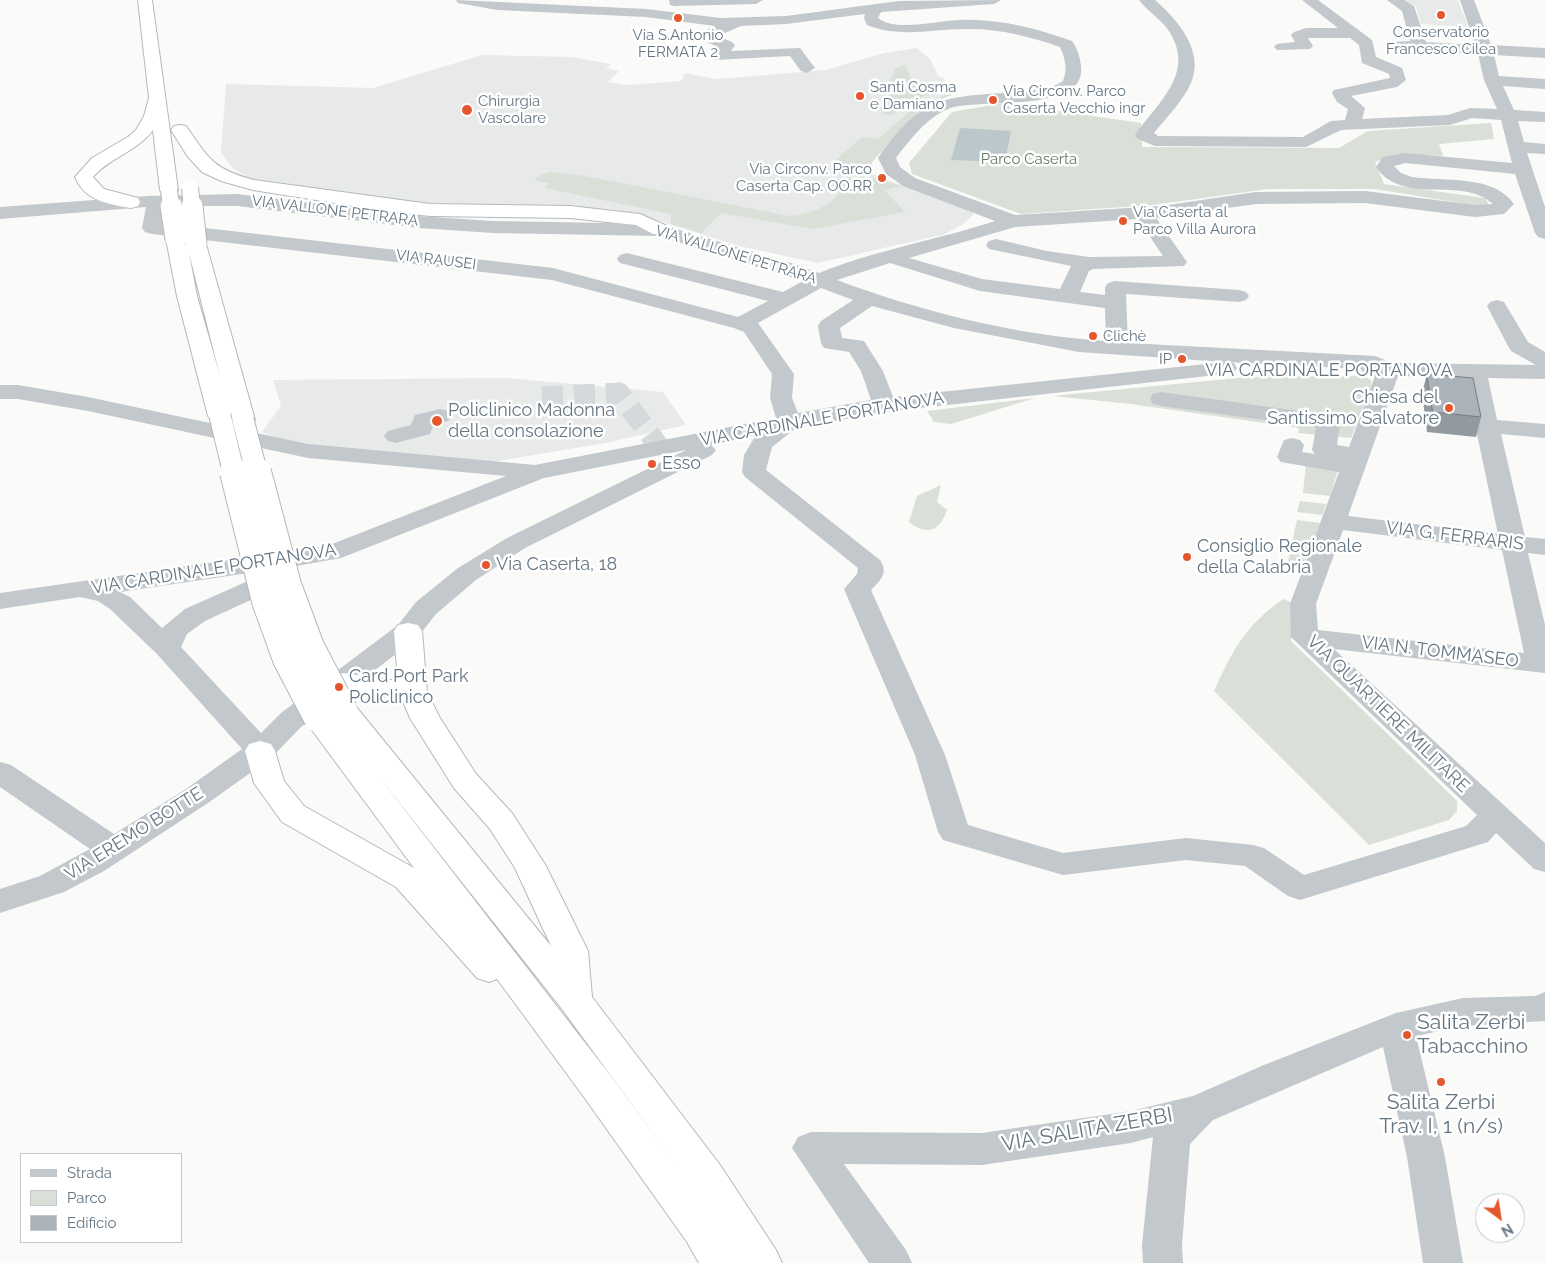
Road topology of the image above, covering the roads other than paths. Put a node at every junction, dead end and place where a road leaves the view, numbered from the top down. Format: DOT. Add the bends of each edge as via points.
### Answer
graph roads {
  1 [pos="145,0"];
  2 [pos="463,0"];
  3 [pos="756,0"];
  4 [pos="994,0"];
  5 [pos="1146,0"];
  6 [pos="1308,0"];
  7 [pos="1394,0"];
  8 [pos="1467,0"];
  9 [pos="876,7"];
  10 [pos="646,13"];
  11 [pos="736,22"];
  12 [pos="1353,33"];
  13 [pos="1394,45"];
  14 [pos="1419,46"];
  15 [pos="1282,47"];
  16 [pos="1485,50"];
  17 [pos="1545,53"];
  18 [pos="717,67"];
  19 [pos="1492,80"];
  20 [pos="1545,84"];
  21 [pos="158,95"];
  22 [pos="1508,115"];
  23 [pos="1545,117"];
  24 [pos="1352,124"];
  25 [pos="1518,147"];
  26 [pos="1545,149"];
  27 [pos="1532,179"];
  28 [pos="162,196"];
  29 [pos="131,202"];
  30 [pos="1143,213"];
  31 [pos="0,214"];
  32 [pos="993,214"];
  33 [pos="1013,221"];
  34 [pos="1544,226"];
  35 [pos="660,230"];
  36 [pos="958,239"];
  37 [pos="186,241"];
  38 [pos="996,245"];
  39 [pos="893,257"];
  40 [pos="628,259"];
  41 [pos="1089,263"];
  42 [pos="784,266"];
  43 [pos="852,266"];
  44 [pos="820,280"];
  45 [pos="1239,296"];
  46 [pos="1068,297"];
  47 [pos="786,299"];
  48 [pos="870,299"];
  49 [pos="1116,303"];
  50 [pos="1497,306"];
  51 [pos="740,324"];
  52 [pos="1117,348"];
  53 [pos="1218,354"];
  54 [pos="1545,361"];
  55 [pos="1238,367"];
  56 [pos="1389,369"];
  57 [pos="1475,371"];
  58 [pos="1545,372"];
  59 [pos="0,392"];
  60 [pos="1161,399"];
  61 [pos="884,405"];
  62 [pos="440,416"];
  63 [pos="789,422"];
  64 [pos="1487,426"];
  65 [pos="743,431"];
  66 [pos="1545,431"];
  67 [pos="396,436"];
  68 [pos="1292,445"];
  69 [pos="660,448"];
  70 [pos="692,455"];
  71 [pos="538,472"];
  72 [pos="1335,522"];
  73 [pos="1512,543"];
  74 [pos="1545,547"];
  75 [pos="332,553"];
  76 [pos="82,590"];
  77 [pos="0,601"];
  78 [pos="408,632"];
  79 [pos="1305,637"];
  80 [pos="167,648"];
  81 [pos="1542,664"];
  82 [pos="413,692"];
  83 [pos="335,703"];
  84 [pos="260,751"];
  85 [pos="0,772"];
  86 [pos="1494,816"];
  87 [pos="114,850"];
  88 [pos="1545,860"];
  89 [pos="0,901"];
  90 [pos="575,999"];
  91 [pos="1545,1006"];
  92 [pos="538,1008"];
  93 [pos="1396,1027"];
  94 [pos="1200,1109"];
  95 [pos="720,1263"];
  96 [pos="762,1263"];
  97 [pos="892,1263"];
  98 [pos="1163,1263"];
  99 [pos="1443,1263"];
  1 -- 21 [label="highway"];
  2 -- 10 [label="street" via="497,6"];
  3 -- 10 [label="street" via="659,2 652,4"];
  4 -- 9 [label="street"];
  5 -- 24 [label="street" via="1178,32 1183,43 1186,76 1144,135 1155,141 1306,142 1337,125"];
  6 -- 12 [label="street"];
  7 -- 14 [label="street" via="1409,9"];
  8 -- 16 [label="street"];
  9 -- 11 [label="street" via="786,20"];
  9 -- 32 [label="street" via="872,22 884,27 909,29 971,24 1015,30 1067,44 1074,69 1070,83 1062,90 1038,95 970,98 946,104 936,108 907,133 887,158 892,170 909,182"];
  10 -- 11 [label="street"];
  11 -- 18 [label="street" via="711,33 709,38 727,45 720,57 794,51 804,64"];
  12 -- 15 [label="street" via="1306,32 1299,35 1305,46"];
  12 -- 24 [label="street" via="1366,43 1368,60 1396,71 1398,80 1340,93 1357,108"];
  13 -- 14 [label="street"];
  14 -- 16 [label="street"];
  16 -- 17 [label="street"];
  16 -- 19 [label="street"];
  19 -- 20 [label="street"];
  19 -- 22 [label="street"];
  21 -- 28 [label="highway"];
  21 -- 29 [label="highway" via="148,125 140,135 91,166 84,177 86,185 93,191 108,198"];
  22 -- 23 [label="street"];
  22 -- 24 [label="street" via="1470,113 1450,120"];
  22 -- 25 [label="street"];
  25 -- 26 [label="street"];
  25 -- 27 [label="street"];
  27 -- 30 [label="street" via="1405,158 1389,161 1385,168 1389,174 1408,182 1481,190 1500,197 1505,204 1497,210 1475,211 1365,197 1256,198"];
  27 -- 34 [label="street"];
  28 -- 29 [label="street, VIA VALLONE PETRARA"];
  28 -- 35 [label="street, VIA VALLONE PETRARA" via="237,200 411,221 493,227"];
  28 -- 37 [label="highway, bridge"];
  28 -- 51 [label="street, VIA RAUSEI" via="152,228 552,274"];
  29 -- 31 [label="street, VIA VALLONE PETRARA"];
  30 -- 33 [label="street"];
  30 -- 41 [label="street" via="1177,262"];
  32 -- 33 [label="street"];
  32 -- 36 [label="street"];
  33 -- 36 [label="street"];
  35 -- 37 [label="highway, bridge" via="640,220 570,212 430,210 253,185 232,180 194,156 179,121 186,174"];
  35 -- 42 [label="street, VIA VALLONE PETRARA"];
  36 -- 39 [label="street"];
  37 -- 83 [label="highway, bridge" via="232,418 266,601 287,659"];
  38 -- 41 [label="street"];
  39 -- 43 [label="street"];
  39 -- 46 [label="street" via="980,285"];
  40 -- 47 [label="street"];
  41 -- 46 [label="street" via="1080,268"];
  42 -- 43 [label="street"];
  42 -- 44 [label="street, VIA VALLONE PETRARA"];
  43 -- 44 [label="street"];
  44 -- 47 [label="street"];
  44 -- 48 [label="street, VIA VALLONE PETRARA"];
  45 -- 49 [label="street" via="1115,287"];
  46 -- 49 [label="street"];
  47 -- 51 [label="street"];
  48 -- 52 [label="street, VIA VALLONE PETRARA" via="1026,337 1079,346"];
  48 -- 61 [label="street" via="829,326 832,343 856,346 872,371"];
  49 -- 52 [label="street"];
  50 -- 54 [label="street" via="1520,346"];
  51 -- 63 [label="street" via="752,328 783,374 780,398"];
  52 -- 53 [label="street, VIA VALLONE PETRARA"];
  53 -- 55 [label="street, VIA VALLONE PETRARA"];
  53 -- 56 [label="street" via="1375,362"];
  55 -- 56 [label="street, VIA CARDINALE PORTANOVA"];
  55 -- 61 [label="street, VIA CARDINALE PORTANOVA"];
  56 -- 57 [label="street, VIA CARDINALE PORTANOVA"];
  56 -- 72 [label="street, VIA QUARTIERE MILITARE"];
  57 -- 58 [label="street, VIA CARDINALE PORTANOVA"];
  57 -- 64 [label="street"];
  59 -- 71 [label="street" via="88,404 308,451"];
  60 -- 68 [label="street" via="1224,400 1328,422 1324,450 1343,459 1288,458"];
  61 -- 63 [label="street, VIA CARDINALE PORTANOVA"];
  62 -- 67 [label="street" via="423,420 422,429"];
  63 -- 65 [label="street, VIA CARDINALE PORTANOVA"];
  63 -- 86 [label="street" via="767,436 754,457 754,472 871,566 870,576 857,589 930,755 954,832 1063,864 1186,849 1254,856 1300,888 1477,834"];
  64 -- 66 [label="street"];
  64 -- 73 [label="street"];
  65 -- 69 [label="street, VIA CARDINALE PORTANOVA"];
  65 -- 70 [label="street, VIA EREMO BOTTE"];
  69 -- 70 [label="street" via="681,448"];
  69 -- 71 [label="street, VIA CARDINALE PORTANOVA"];
  70 -- 78 [label="street, VIA EREMO BOTTE" via="516,543 453,585 426,608"];
  71 -- 75 [label="street, VIA CARDINALE PORTANOVA"];
  72 -- 73 [label="street, VIA G. FERRARIS"];
  72 -- 79 [label="street, VIA QUARTIERE MILITARE" via="1303,604"];
  73 -- 74 [label="street, VIA G. FERRARIS"];
  73 -- 81 [label="street"];
  75 -- 76 [label="street, VIA CARDINALE PORTANOVA"];
  75 -- 80 [label="street" via="195,615 176,630"];
  76 -- 77 [label="street, VIA CARDINALE PORTANOVA"];
  76 -- 80 [label="street" via="106,595 120,603"];
  78 -- 82 [label="highway"];
  78 -- 83 [label="street, VIA EREMO BOTTE"];
  79 -- 81 [label="street, VIA N. TOMMASEO"];
  79 -- 86 [label="street, VIA QUARTIERE MILITARE"];
  80 -- 84 [label="street"];
  82 -- 83 [label="highway"];
  82 -- 90 [label="highway" via="425,718 465,781 501,821 530,866 571,951"];
  83 -- 84 [label="street, VIA EREMO BOTTE" via="291,720"];
  83 -- 90 [label="highway"];
  83 -- 92 [label="highway"];
  84 -- 87 [label="street, VIA EREMO BOTTE"];
  84 -- 92 [label="highway" via="269,783 293,814 408,879 496,976"];
  85 -- 87 [label="street"];
  86 -- 88 [label="street, VIA QUARTIERE MILITARE"];
  87 -- 89 [label="street, VIA EREMO BOTTE" via="52,884"];
  90 -- 96 [label="highway" via="699,1166"];
  91 -- 93 [label="street, VIA SALITA ZERBI" via="1539,1009 1463,1012"];
  92 -- 95 [label="highway" via="700,1230"];
  93 -- 94 [label="street, VIA SALITA ZERBI"];
  93 -- 99 [label="street" via="1426,1157"];
  94 -- 97 [label="street, VIA SALITA ZERBI" via="1131,1127 982,1149 811,1148"];
  94 -- 98 [label="street" via="1171,1138"];
}
